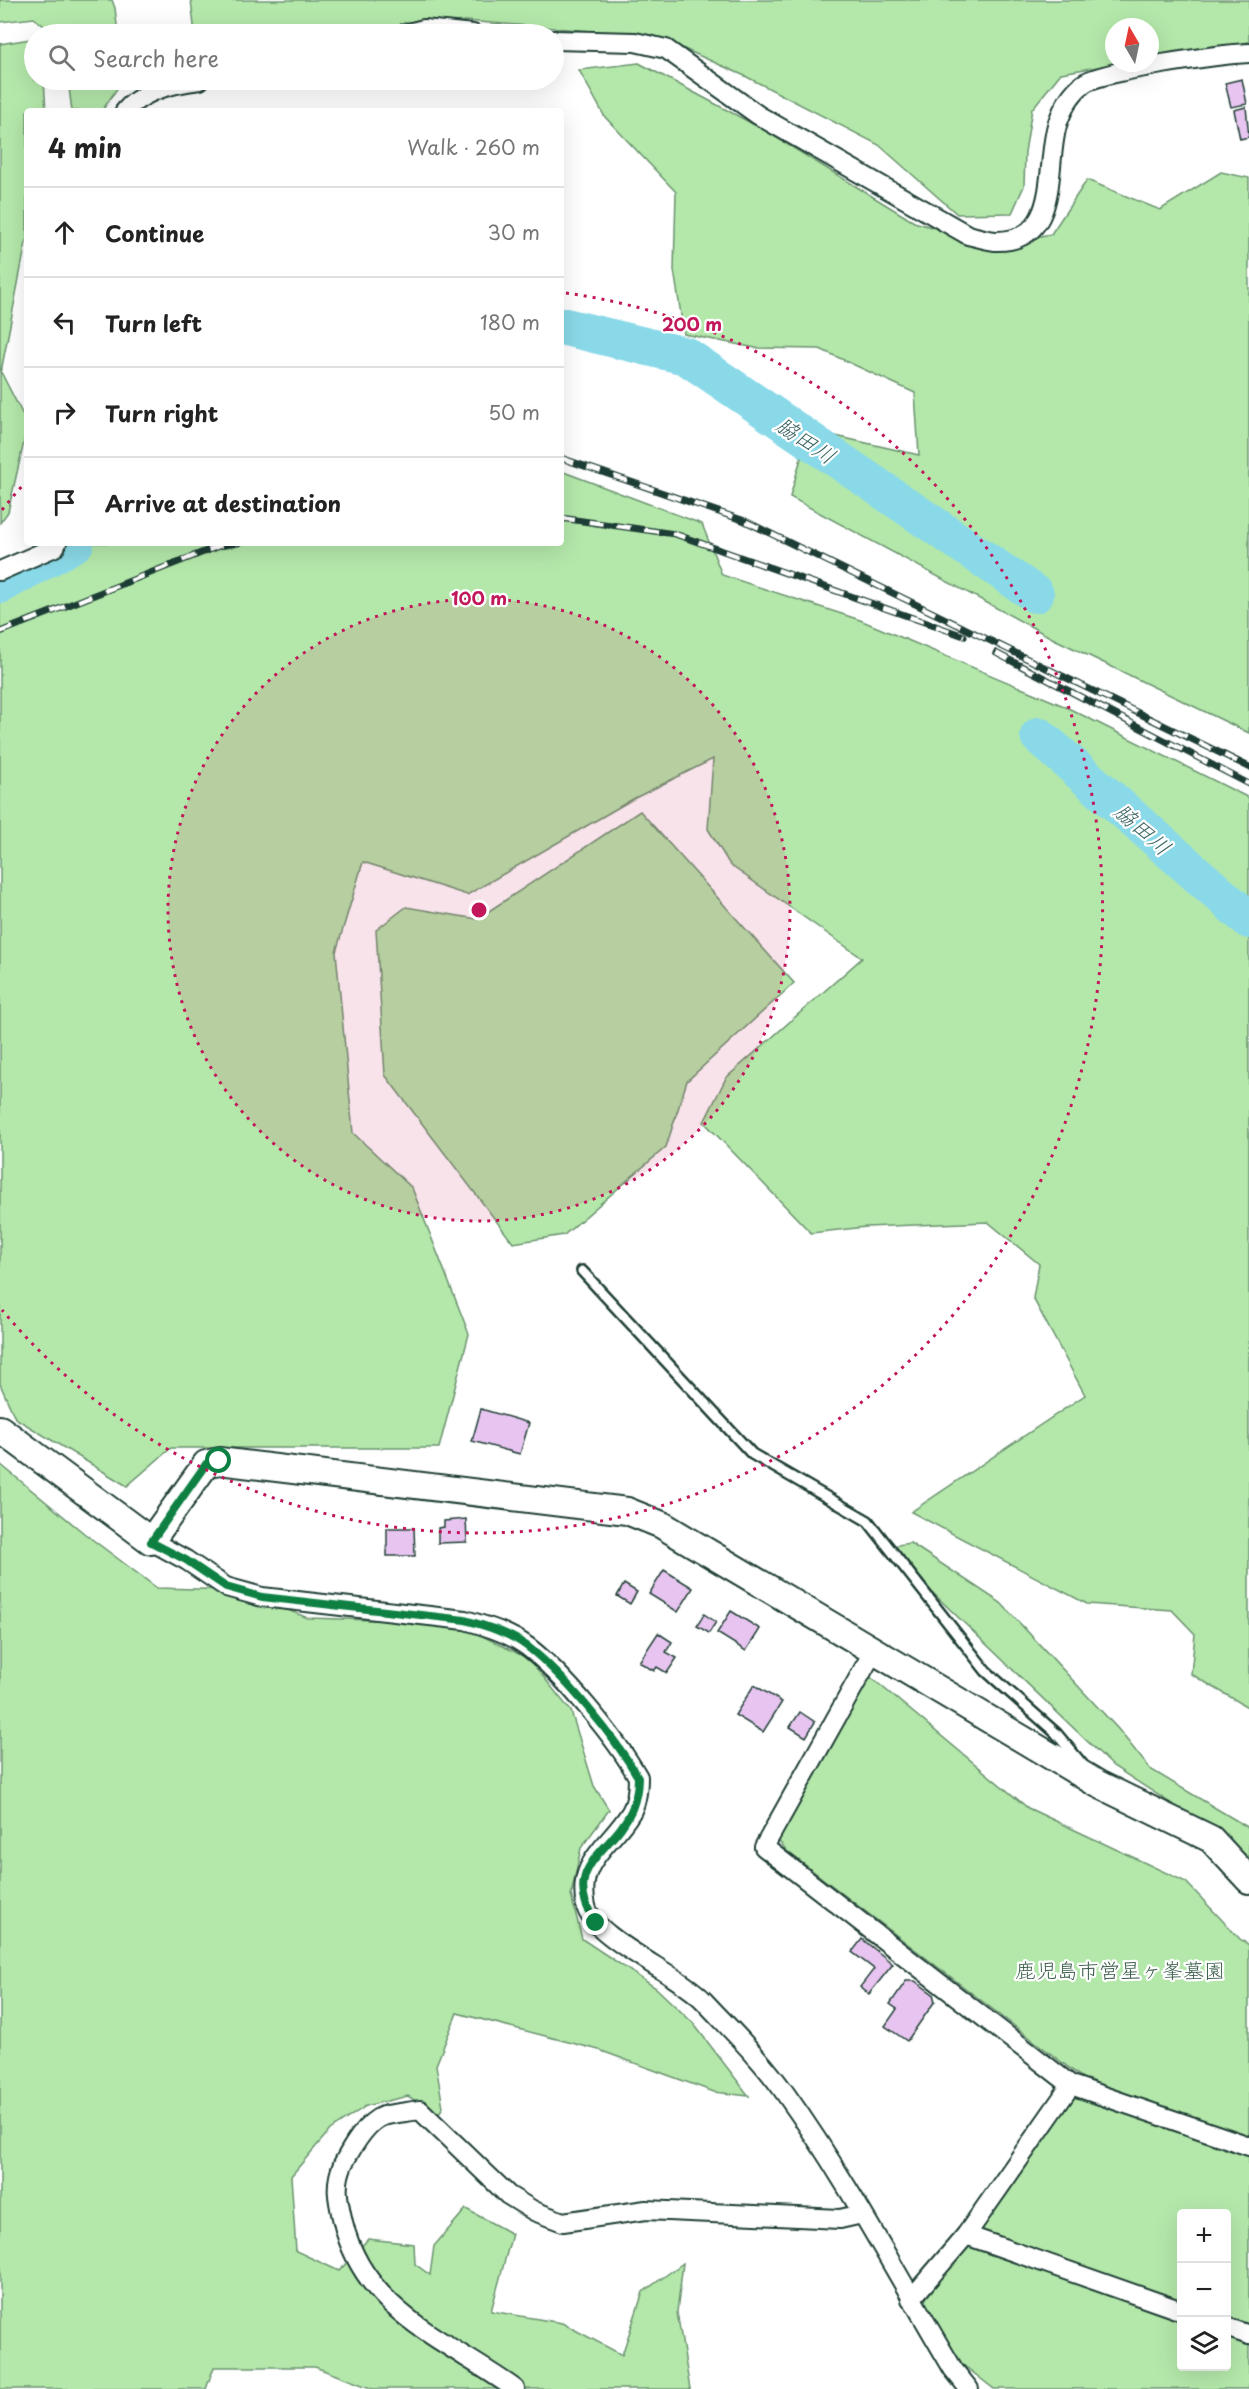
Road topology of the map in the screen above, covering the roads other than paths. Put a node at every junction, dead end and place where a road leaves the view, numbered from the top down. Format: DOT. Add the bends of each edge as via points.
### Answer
graph roads {
  1 [pos="564,40"];
  2 [pos="1249,53"];
  3 [pos="158,90"];
  4 [pos="128,108"];
  5 [pos="56,546"];
  6 [pos="0,571"];
  7 [pos="582,1271"];
  8 [pos="0,1430"];
  9 [pos="151,1542"];
  10 [pos="873,1652"];
  11 [pos="1098,1784"];
  12 [pos="1249,1880"];
  13 [pos="1071,2085"];
  14 [pos="1249,2146"];
  15 [pos="862,2214"];
  16 [pos="966,2235"];
  17 [pos="910,2299"];
  18 [pos="1177,2309"];
  19 [pos="1231,2328"];
  20 [pos="1249,2335"];
  21 [pos="514,2389"];
  22 [pos="969,2389"];
  1 -- 2 [label="street" via="635,42 666,49 758,115 968,235 995,241 1017,237 1035,227 1046,206 1058,123 1069,99 1084,82 1107,74"];
  3 -- 4 [label="street" via="135,100"];
  5 -- 6 [label="street"];
  7 -- 11 [label="lane" via="752,1454 868,1521 986,1671 1056,1733"];
  8 -- 9 [label="street"];
  9 -- 10 [label="street" via="206,1464 219,1461 627,1511 662,1525"];
  9 -- 15 [label="street" via="226,1587 262,1597 465,1620 492,1628 527,1646 590,1712 638,1777 631,1811 590,1861 584,1886 586,1908 608,1935 702,1998 785,2092"];
  10 -- 11 [label="street"];
  10 -- 13 [label="street" via="764,1848"];
  11 -- 12 [label="street" via="1211,1839"];
  13 -- 14 [label="street"];
  13 -- 16 [label="street"];
  15 -- 17 [label="street"];
  15 -- 21 [label="street" via="840,2219 646,2210 563,2222 508,2195 420,2110 381,2116 354,2142 339,2174 336,2189 348,2242 377,2291 396,2311"];
  16 -- 17 [label="street"];
  16 -- 18 [label="street"];
  17 -- 22 [label="street"];
  19 -- 20 [label="street"];
}
